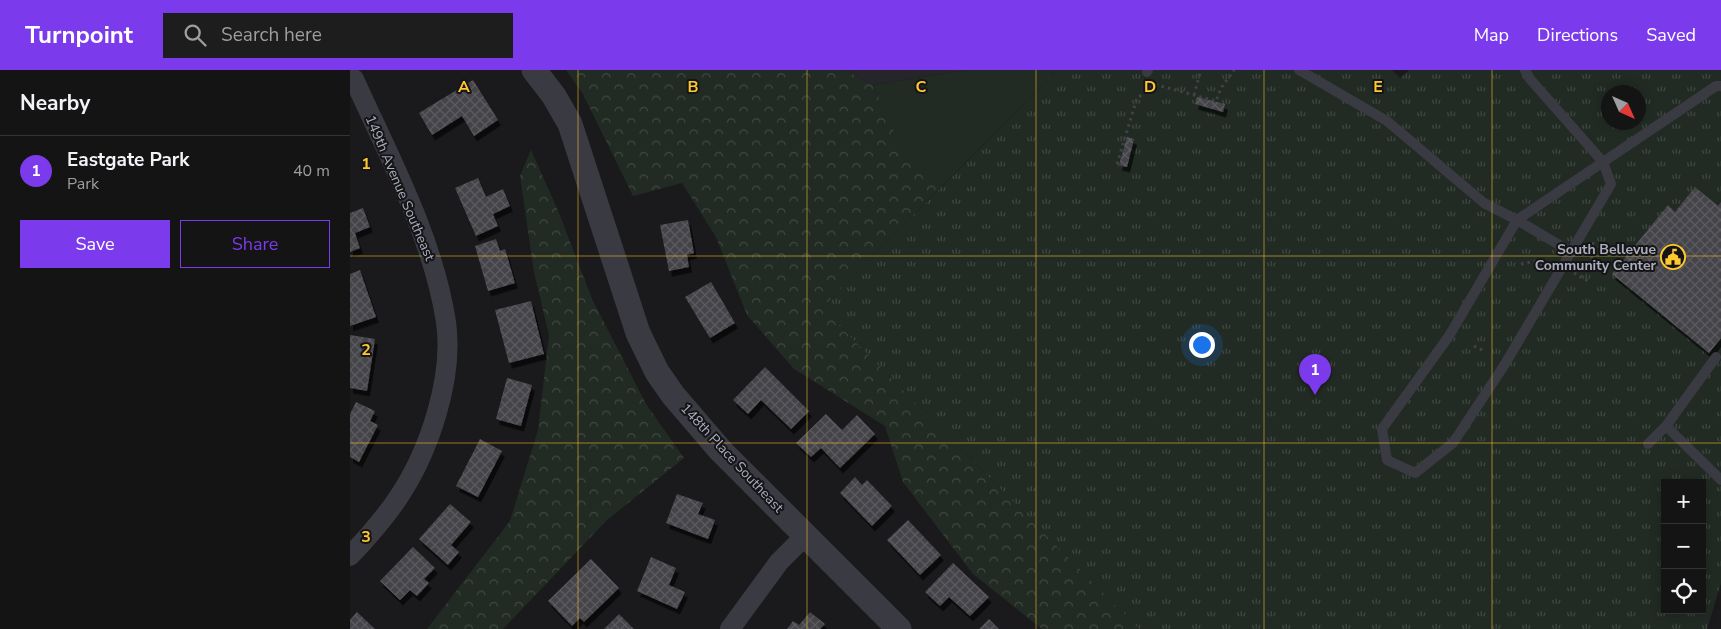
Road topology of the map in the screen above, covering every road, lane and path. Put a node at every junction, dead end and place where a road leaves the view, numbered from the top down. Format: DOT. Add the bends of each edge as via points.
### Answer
graph roads {
  1 [pos="534,70"];
  2 [pos="1199,70"];
  3 [pos="1234,70"];
  4 [pos="1299,70"];
  5 [pos="1525,70"];
  6 [pos="357,76"];
  7 [pos="1721,86"];
  8 [pos="1194,95"];
  9 [pos="1603,162"];
  10 [pos="1117,164"];
  11 [pos="1517,220"];
  12 [pos="1589,241"];
  13 [pos="1606,250"];
  14 [pos="1571,252"];
  15 [pos="1582,253"];
  16 [pos="1536,261"];
  17 [pos="1599,262"];
  18 [pos="1521,264"];
  19 [pos="1571,272"];
  20 [pos="1588,281"];
  21 [pos="1474,346"];
  22 [pos="1484,351"];
  23 [pos="1716,357"];
  24 [pos="1666,426"];
  25 [pos="1648,444"];
  26 [pos="1721,480"];
  27 [pos="806,535"];
  28 [pos="350,556"];
  29 [pos="730,629"];
  30 [pos="899,629"];
  1 -- 27 [label="street, 148th Place Southeast" via="570,124 638,333 657,372 672,395 721,451"];
  2 -- 8 [label="path"];
  3 -- 8 [label="path" via="1220,88 1216,101"];
  4 -- 11 [label="lane" via="1387,121 1484,203"];
  5 -- 9 [label="lane"];
  6 -- 28 [label="street, 149th Avenue Southeast" via="435,273 446,324 446,370 440,402 425,446 399,496"];
  7 -- 9 [label="lane" via="1716,86"];
  8 -- 10 [label="path" via="1156,85 1137,98"];
  9 -- 11 [label="lane"];
  9 -- 14 [label="lane" via="1611,184"];
  11 -- 14 [label="lane"];
  11 -- 14 [label="lane" via="1449,336 1382,429 1387,460 1415,472 1452,443"];
  12 -- 13 [label="path"];
  15 -- 17 [label="path"];
  16 -- 18 [label="path"];
  19 -- 20 [label="path"];
  21 -- 22 [label="path"];
  23 -- 24 [label="lane"];
  24 -- 25 [label="lane"];
  24 -- 26 [label="lane"];
  27 -- 29 [label="street" via="779,562"];
  27 -- 30 [label="street, 148th Place Southeast"];
}
